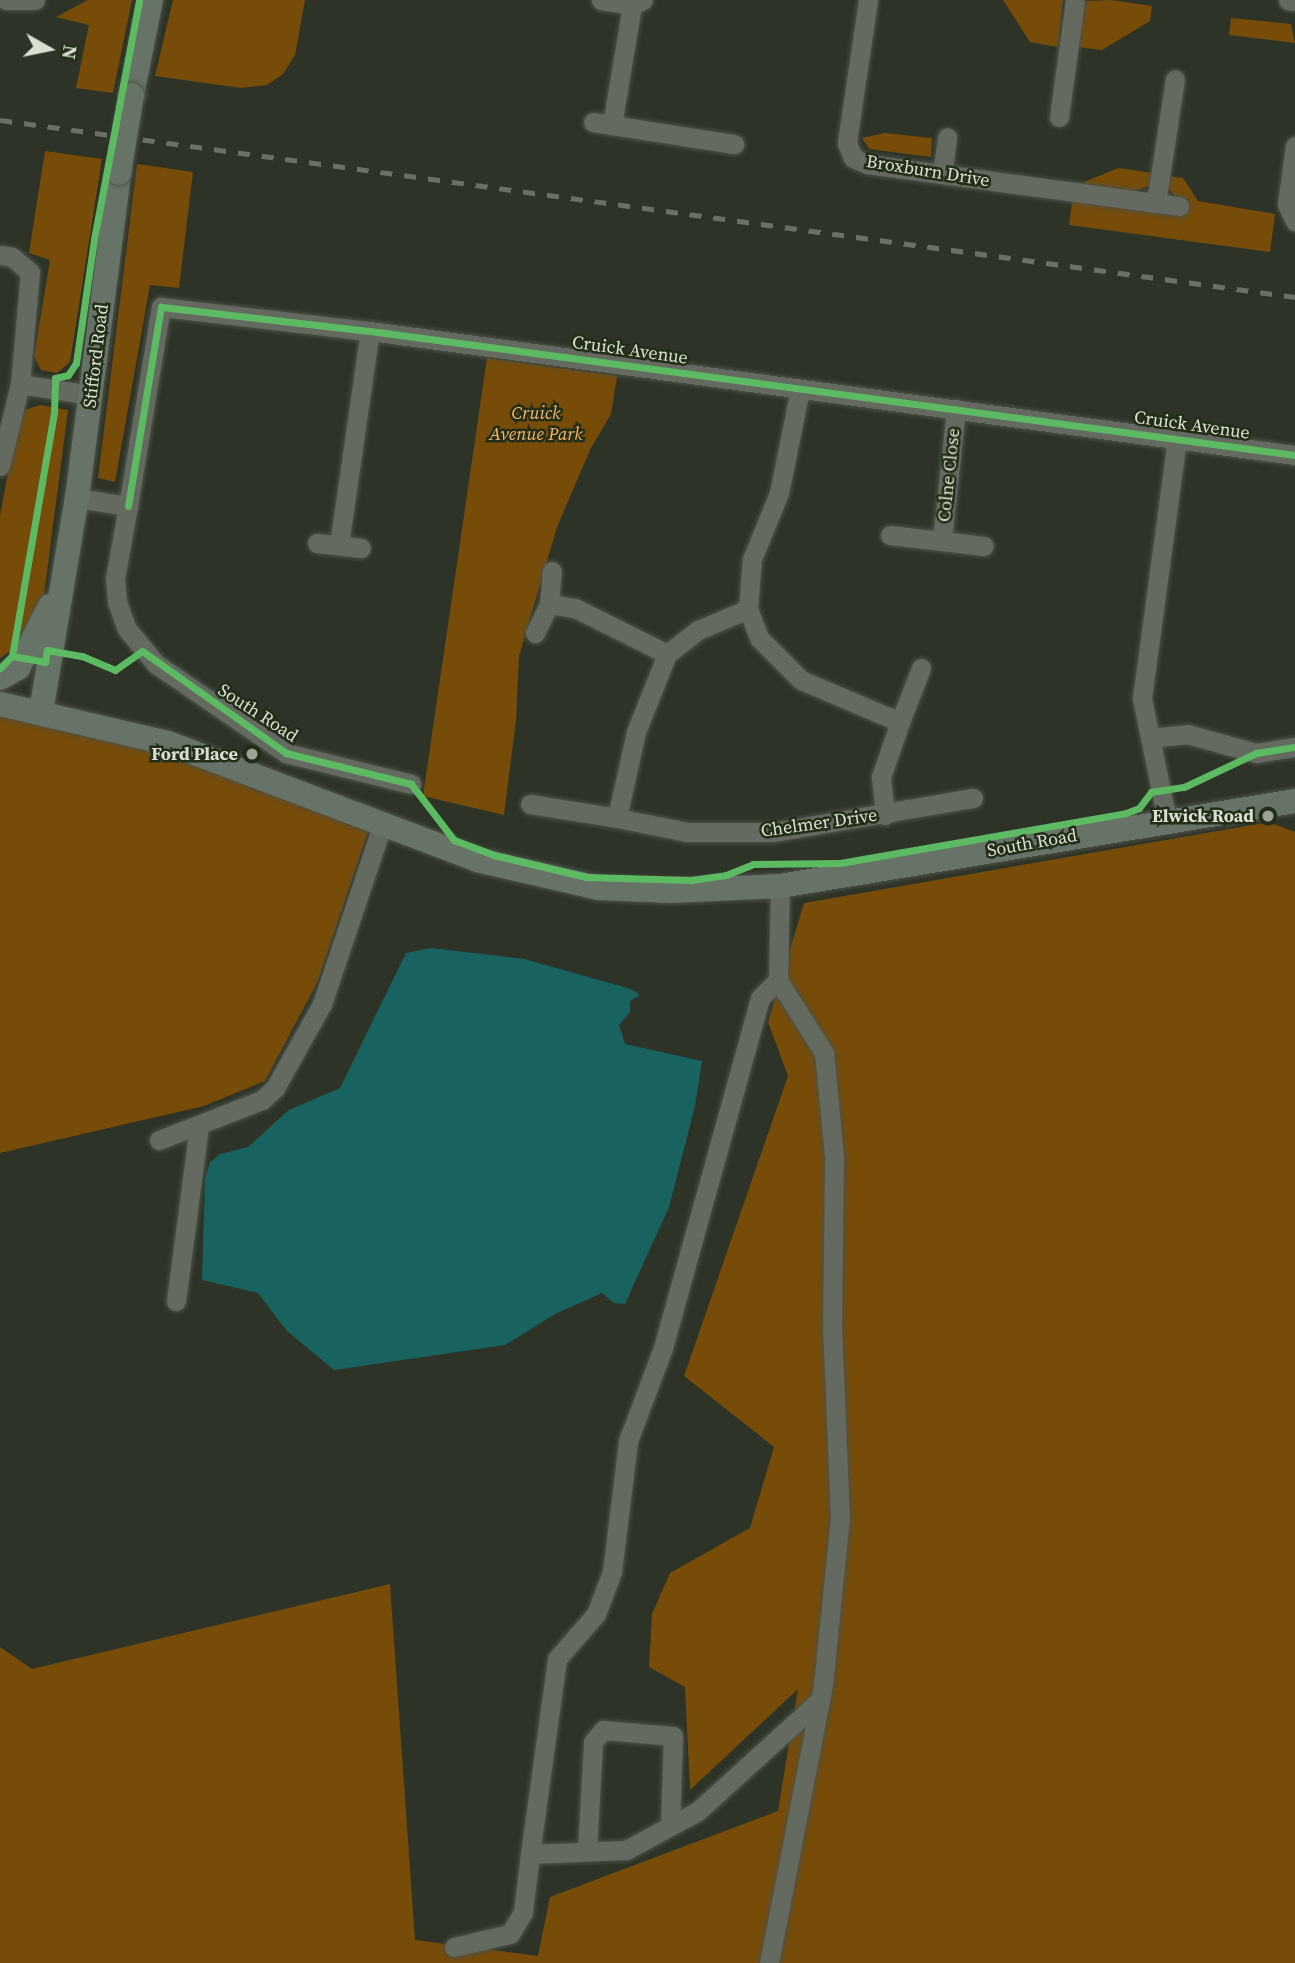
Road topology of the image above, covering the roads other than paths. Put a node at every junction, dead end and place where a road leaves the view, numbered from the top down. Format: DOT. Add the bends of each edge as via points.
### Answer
graph roads {
  1 [pos="6,0"];
  2 [pos="35,0"];
  3 [pos="151,0"];
  4 [pos="601,0"];
  5 [pos="868,0"];
  6 [pos="1075,0"];
  7 [pos="1288,0"];
  8 [pos="1295,1"];
  9 [pos="638,3"];
  10 [pos="1175,79"];
  11 [pos="1059,117"];
  12 [pos="947,138"];
  13 [pos="734,144"];
  14 [pos="1295,146"];
  15 [pos="942,174"];
  16 [pos="1156,203"];
  17 [pos="1179,206"];
  18 [pos="1295,221"];
  19 [pos="0,255"];
  20 [pos="370,331"];
  21 [pos="20,384"];
  22 [pos="800,389"];
  23 [pos="91,395"];
  24 [pos="956,409"];
  25 [pos="1177,439"];
  26 [pos="1295,456"];
  27 [pos="0,466"];
  28 [pos="77,498"];
  29 [pos="128,506"];
  30 [pos="890,535"];
  31 [pos="942,541"];
  32 [pos="317,543"];
  33 [pos="339,545"];
  34 [pos="984,546"];
  35 [pos="361,548"];
  36 [pos="68,561"];
  37 [pos="552,571"];
  38 [pos="548,604"];
  39 [pos="748,608"];
  40 [pos="535,633"];
  41 [pos="667,654"];
  42 [pos="921,668"];
  43 [pos="0,678"];
  44 [pos="0,705"];
  45 [pos="41,712"];
  46 [pos="900,722"];
  47 [pos="1150,738"];
  48 [pos="1295,747"];
  49 [pos="411,784"];
  50 [pos="973,798"];
  51 [pos="1295,801"];
  52 [pos="530,804"];
  53 [pos="885,815"];
  54 [pos="617,818"];
  55 [pos="1167,820"];
  56 [pos="383,823"];
  57 [pos="780,886"];
  58 [pos="778,980"];
  59 [pos="199,1126"];
  60 [pos="159,1140"];
  61 [pos="176,1301"];
  62 [pos="820,1700"];
  63 [pos="670,1826"];
  64 [pos="587,1851"];
  65 [pos="530,1854"];
  66 [pos="454,1947"];
  67 [pos="769,1963"];
  1 -- 2 [label="street"];
  3 -- 23 [label="main road, Stifford Road, bridge" via="119,173"];
  4 -- 9 [label="street"];
  5 -- 15 [label="street, Broxburn Drive" via="847,143 853,158"];
  6 -- 11 [label="street"];
  7 -- 8 [label="street"];
  9 -- 13 [label="street" via="603,124"];
  10 -- 16 [label="street"];
  12 -- 15 [label="street"];
  14 -- 18 [label="street" via="1287,204"];
  15 -- 16 [label="street, Broxburn Drive"];
  16 -- 17 [label="street, Broxburn Drive"];
  19 -- 21 [label="street" via="12,257 30,272"];
  20 -- 22 [label="street, Cruick Avenue"];
  20 -- 29 [label="street, Cruick Avenue" via="161,307"];
  20 -- 33 [label="street"];
  21 -- 23 [label="street"];
  21 -- 27 [label="street"];
  22 -- 24 [label="street, Cruick Avenue"];
  22 -- 39 [label="street" via="779,493 752,559"];
  23 -- 28 [label="main road, Stifford Road"];
  24 -- 25 [label="street, Cruick Avenue"];
  24 -- 31 [label="street, Colne Close"];
  25 -- 26 [label="street, Cruick Avenue"];
  25 -- 47 [label="street" via="1142,698"];
  28 -- 29 [label="street"];
  28 -- 36 [label="main road, Stifford Road"];
  29 -- 49 [label="street, South Road" via="115,578 117,602 142,651 286,753"];
  30 -- 31 [label="street, Colne Close"];
  31 -- 34 [label="street, Colne Close"];
  32 -- 33 [label="street"];
  33 -- 35 [label="street"];
  36 -- 43 [label="main road" via="36,640 18,668"];
  36 -- 45 [label="main road, Stifford Road"];
  37 -- 38 [label="street"];
  38 -- 40 [label="street"];
  38 -- 41 [label="street" via="609,621"];
  39 -- 41 [label="street" via="698,630"];
  39 -- 46 [label="street" via="759,638 779,663 801,680"];
  41 -- 54 [label="street" via="636,732"];
  42 -- 46 [label="street, Chelmer Drive"];
  44 -- 45 [label="main road, South Road"];
  45 -- 56 [label="main road, South Road" via="168,743"];
  46 -- 53 [label="street, Chelmer Drive" via="881,777"];
  47 -- 48 [label="street" via="1187,734 1256,753"];
  47 -- 55 [label="street"];
  50 -- 53 [label="street"];
  51 -- 55 [label="main road, South Road"];
  52 -- 54 [label="street, Chelmer Drive"];
  53 -- 54 [label="street, Chelmer Drive" via="774,832 687,832"];
  55 -- 57 [label="main road, South Road"];
  56 -- 57 [label="main road, South Road" via="477,860 598,888 672,891"];
  56 -- 59 [label="street" via="336,967 296,1058 262,1100"];
  57 -- 58 [label="street"];
  58 -- 62 [label="street" via="824,1053 834,1156 832,1330 840,1518"];
  58 -- 65 [label="street" via="760,998 663,1348 628,1441 612,1572 596,1614 558,1659"];
  59 -- 60 [label="street"];
  59 -- 61 [label="street"];
  62 -- 63 [label="street" via="698,1811"];
  62 -- 67 [label="street"];
  63 -- 64 [label="street" via="626,1850"];
  63 -- 64 [label="street" via="673,1736 603,1730 593,1742"];
  64 -- 65 [label="street"];
  65 -- 66 [label="street" via="523,1912 510,1934"];
}
